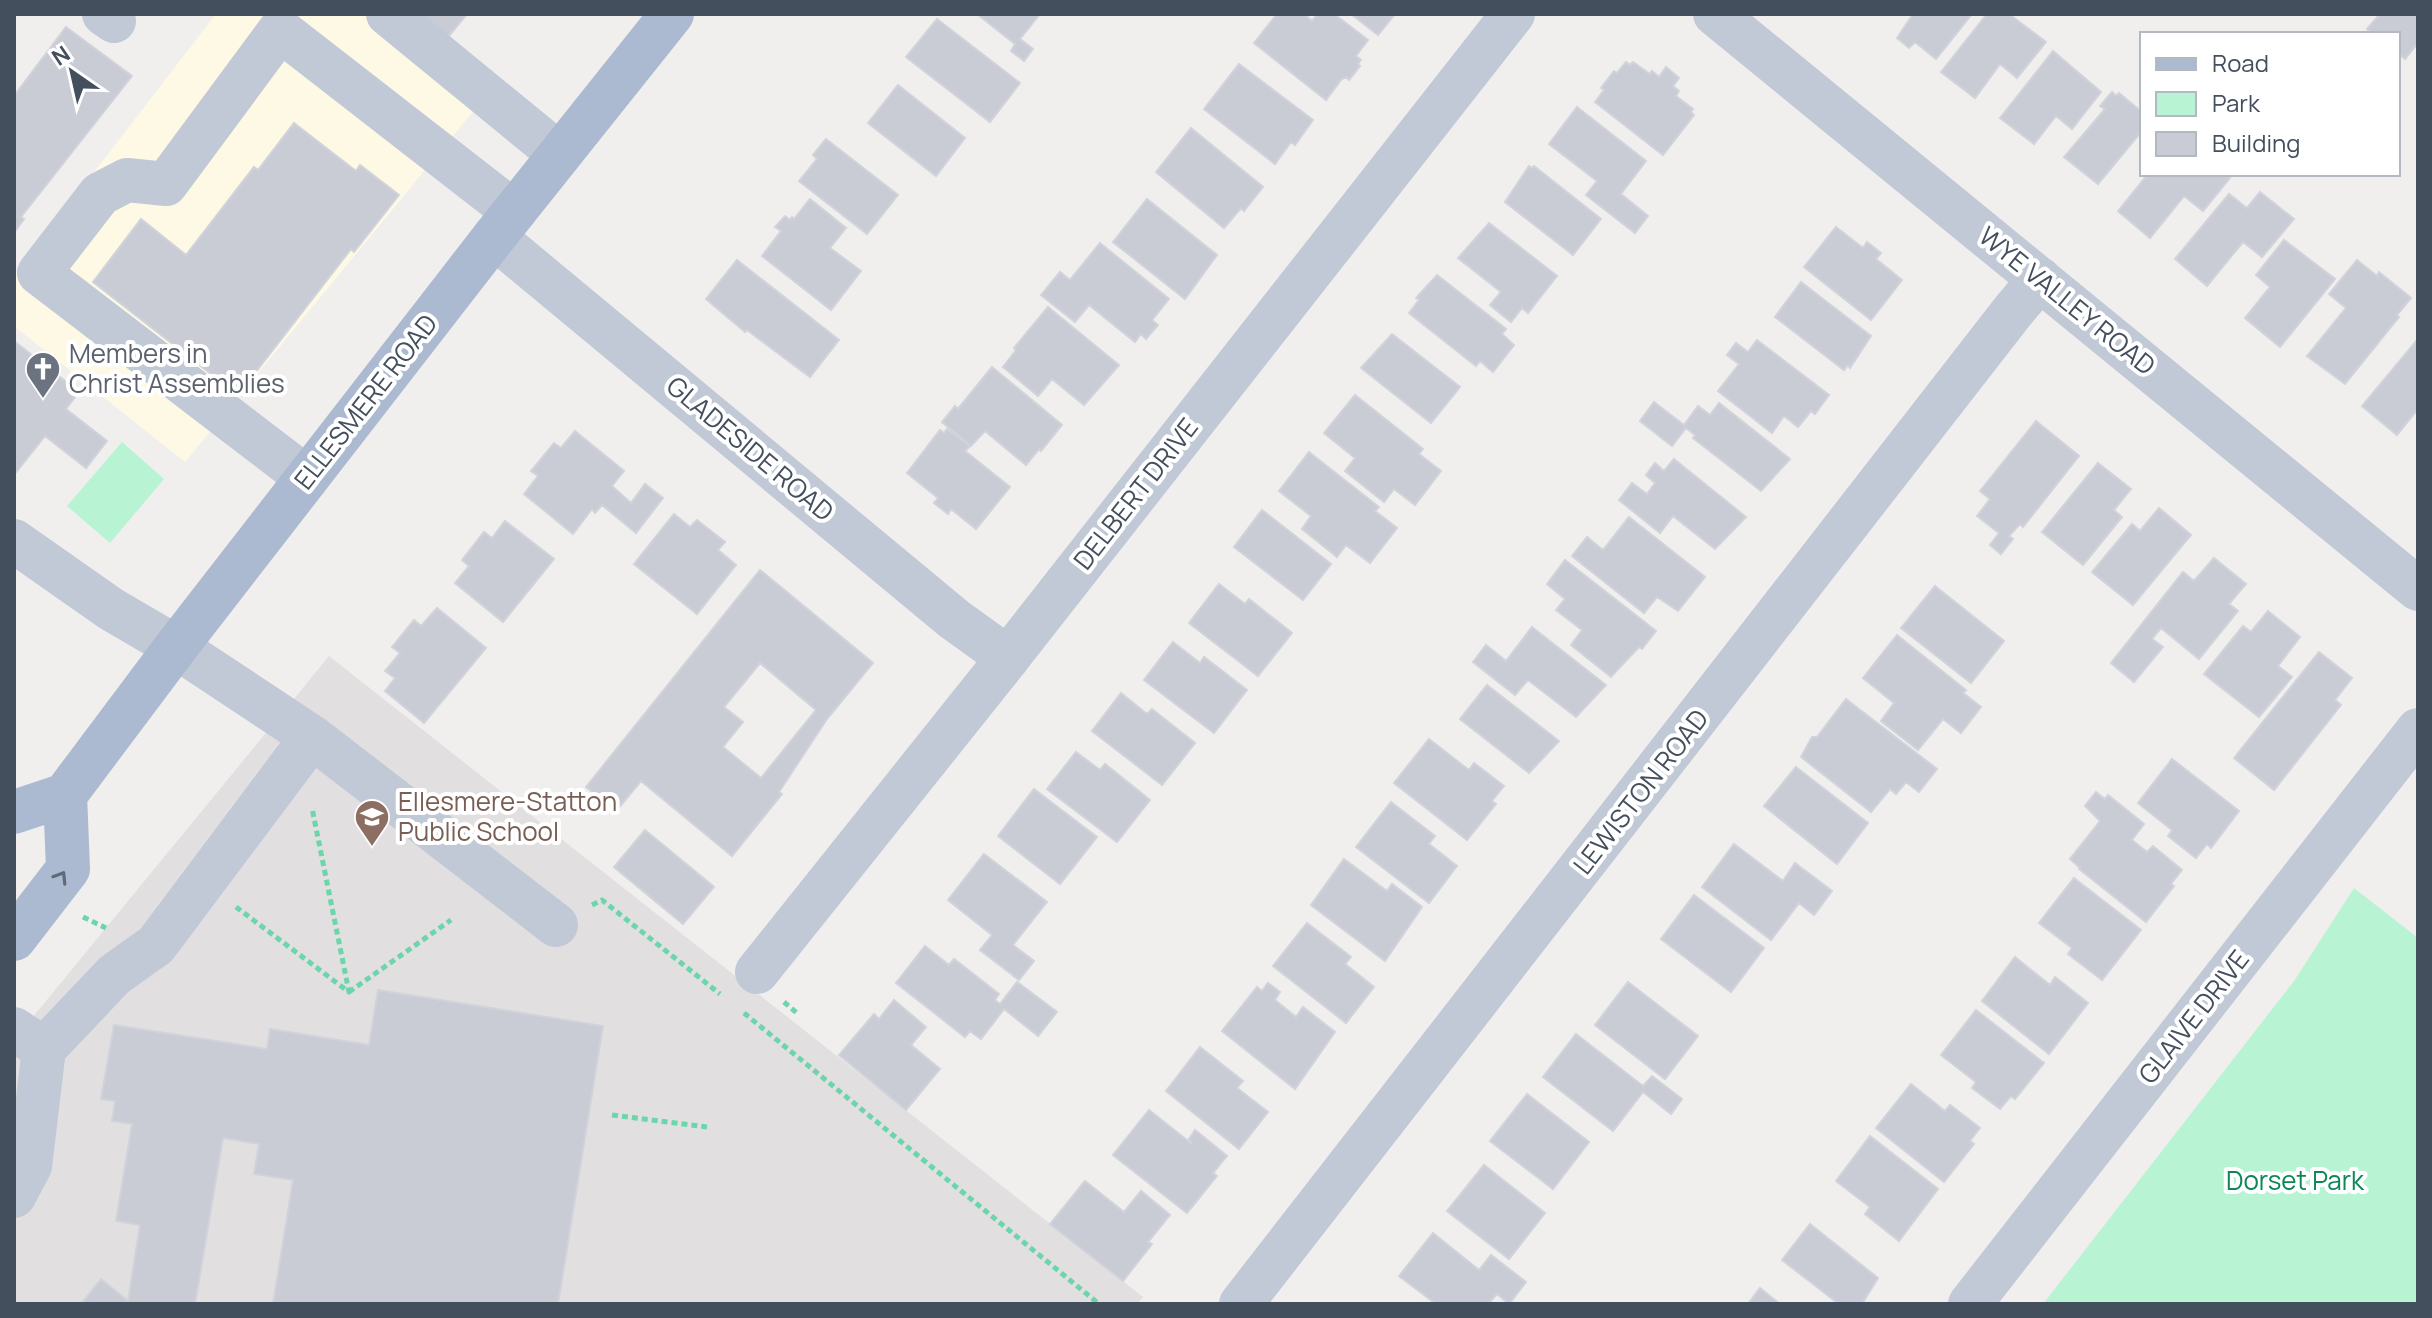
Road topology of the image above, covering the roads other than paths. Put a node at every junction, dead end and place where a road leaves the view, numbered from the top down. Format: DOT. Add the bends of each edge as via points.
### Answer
graph roads {
  1 [pos="388,14"];
  2 [pos="672,14"];
  3 [pos="1513,14"];
  4 [pos="1715,14"];
  5 [pos="559,154"];
  6 [pos="504,225"];
  7 [pos="2040,279"];
  8 [pos="307,478"];
  9 [pos="14,541"];
  10 [pos="2418,589"];
  11 [pos="176,647"];
  12 [pos="1008,658"];
  13 [pos="2418,730"];
  14 [pos="312,737"];
  15 [pos="65,795"];
  16 [pos="14,812"];
  17 [pos="556,925"];
  18 [pos="14,939"];
  19 [pos="743,995"];
  20 [pos="29,1039"];
  21 [pos="14,1196"];
  22 [pos="1241,1304"];
  23 [pos="1970,1304"];
  1 -- 5 [label="street"];
  2 -- 5 [label="main road, ELLESMERE ROAD"];
  3 -- 12 [label="street, DELBERT DRIVE"];
  4 -- 7 [label="street, WYE VALLEY ROAD"];
  5 -- 6 [label="main road, ELLESMERE ROAD"];
  6 -- 8 [label="main road, ELLESMERE ROAD"];
  6 -- 8 [label="street, GLADESIDE ROAD" via="280,30 166,184 127,180 100,194 39,273"];
  6 -- 12 [label="street, GLADESIDE ROAD" via="954,619"];
  7 -- 10 [label="street, WYE VALLEY ROAD"];
  7 -- 22 [label="street, LEWISTON ROAD"];
  8 -- 11 [label="main road, ELLESMERE ROAD"];
  9 -- 11 [label="street"];
  11 -- 14 [label="street"];
  11 -- 15 [label="main road, ELLESMERE ROAD"];
  12 -- 19 [label="street, DELBERT DRIVE"];
  13 -- 23 [label="street, GLAIVE DRIVE"];
  14 -- 17 [label="street"];
  14 -- 20 [label="street" via="156,945"];
  15 -- 16 [label="main road"];
  18 -- 15 [label="main road, one-way" via="68,869"];
  20 -- 21 [label="street" via="30,1166"];
}
